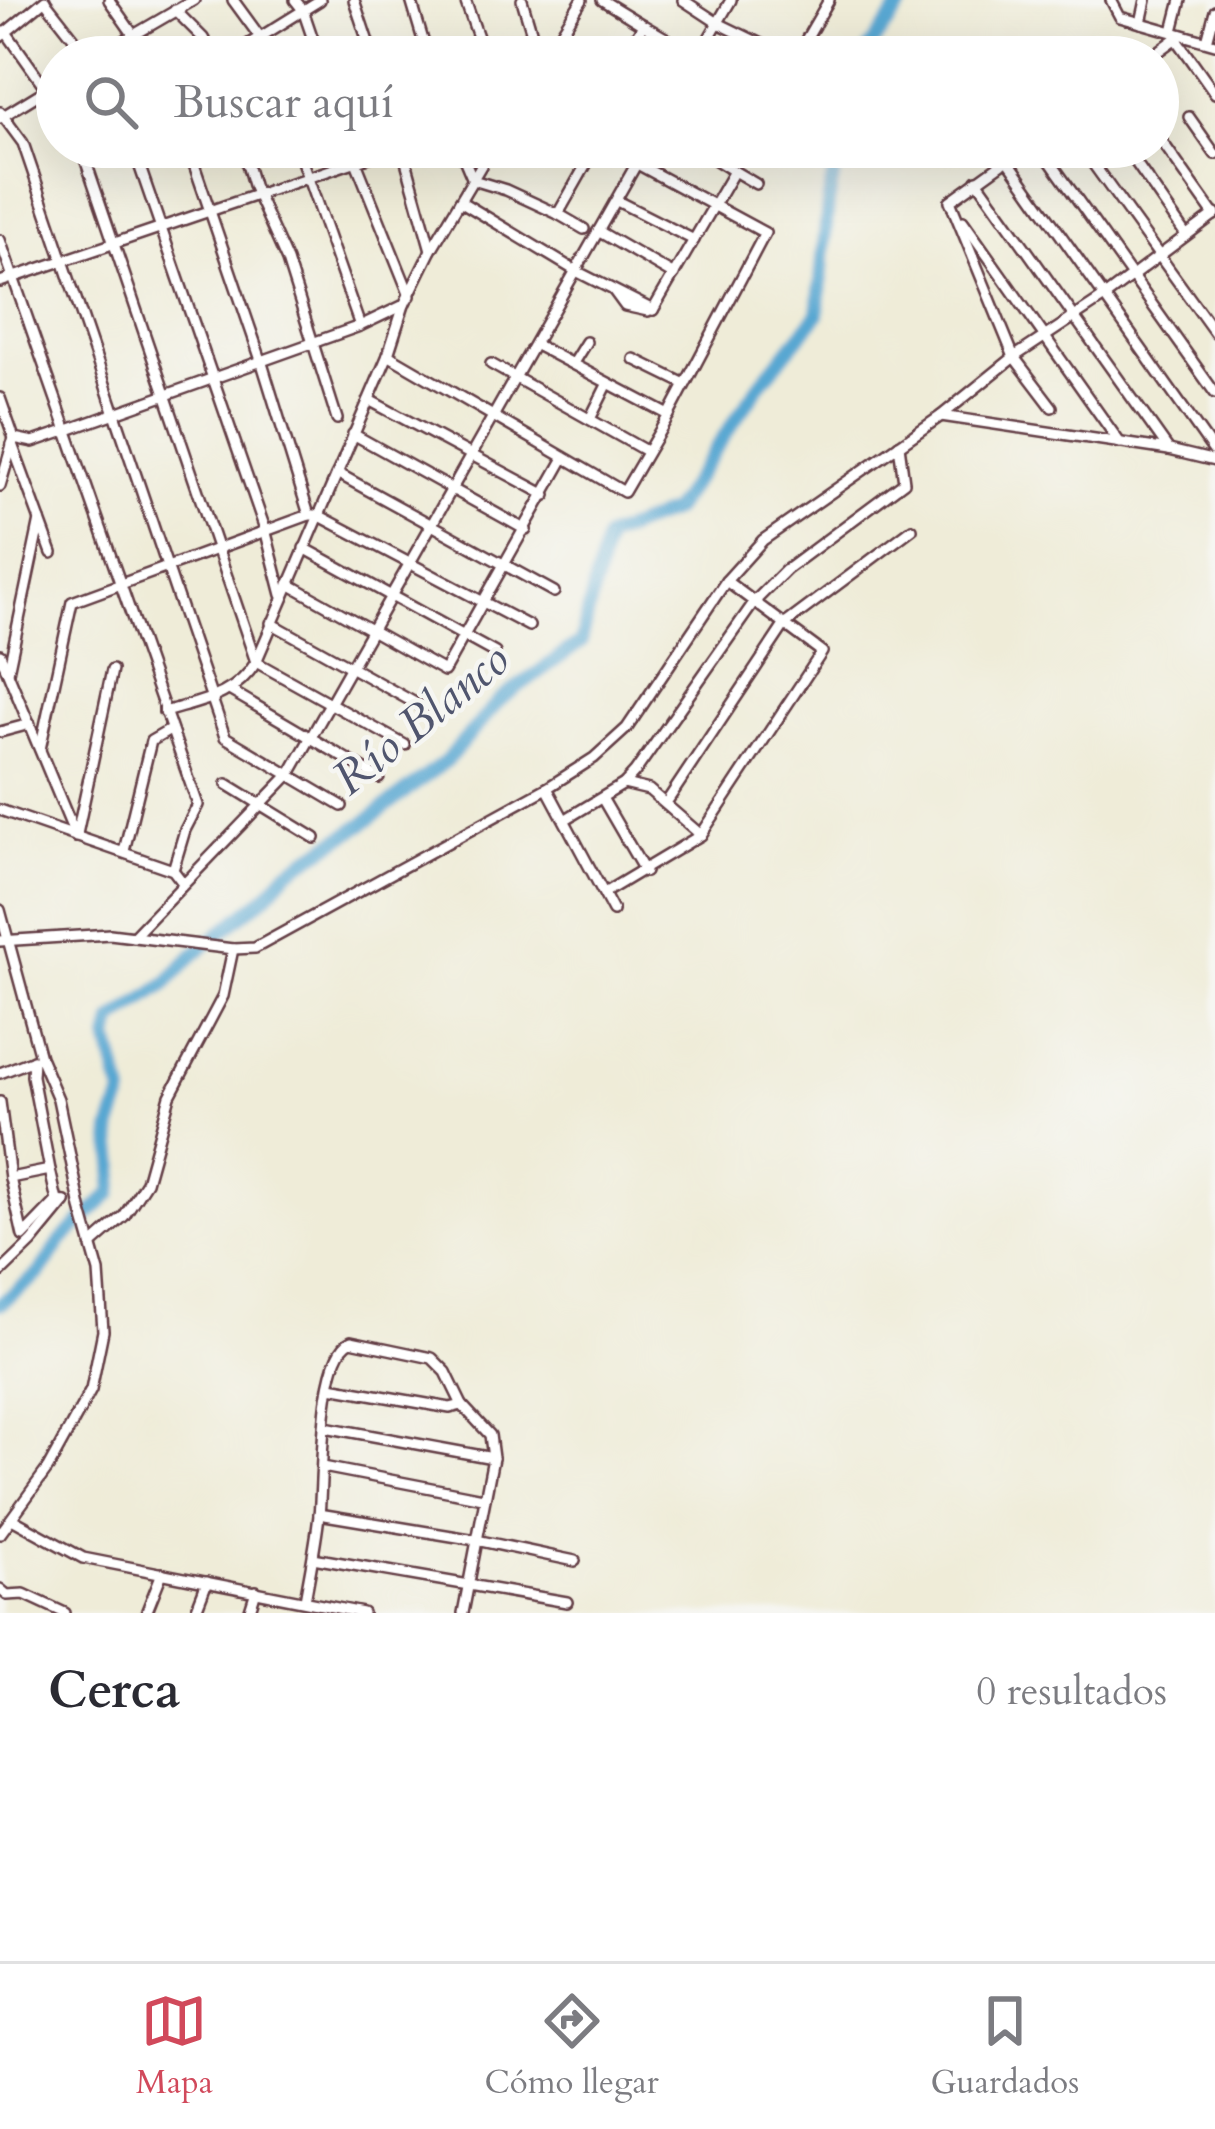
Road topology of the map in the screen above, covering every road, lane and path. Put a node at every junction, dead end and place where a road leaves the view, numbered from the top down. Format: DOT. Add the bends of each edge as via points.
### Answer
graph roads {
  1 [pos="109,0"];
  2 [pos="194,0"];
  3 [pos="233,0"];
  4 [pos="295,0"];
  5 [pos="320,0"];
  6 [pos="354,0"];
  7 [pos="411,0"];
  8 [pos="465,0"];
  9 [pos="522,0"];
  10 [pos="582,0"];
  11 [pos="602,0"];
  12 [pos="683,0"];
  13 [pos="731,0"];
  14 [pos="829,0"];
  15 [pos="1111,0"];
  16 [pos="1120,0"];
  17 [pos="1147,0"];
  18 [pos="1181,0"];
  19 [pos="41,2"];
  20 [pos="175,10"];
  21 [pos="303,10"];
  22 [pos="1215,11"];
  23 [pos="1120,17"];
  24 [pos="1141,22"];
  25 [pos="718,23"];
  26 [pos="643,26"];
  27 [pos="3,34"];
  28 [pos="1177,34"];
  29 [pos="73,36"];
  30 [pos="134,36"];
  31 [pos="201,36"];
  32 [pos="259,36"];
  33 [pos="262,36"];
  34 [pos="312,36"];
  35 [pos="366,36"];
  36 [pos="422,36"];
  37 [pos="478,36"];
  38 [pos="535,36"];
  39 [pos="557,36"];
  40 [pos="636,36"];
  41 [pos="661,36"];
  42 [pos="710,36"];
  43 [pos="746,36"];
  44 [pos="806,36"];
  45 [pos="1175,36"];
  46 [pos="1179,37"];
  47 [pos="1211,42"];
  48 [pos="36,69"];
  49 [pos="1215,93"];
  50 [pos="36,95"];
  51 [pos="1,115"];
  52 [pos="1189,117"];
  53 [pos="1215,154"];
  54 [pos="1179,165"];
  55 [pos="88,168"];
  56 [pos="141,168"];
  57 [pos="196,168"];
  58 [pos="249,168"];
  59 [pos="304,168"];
  60 [pos="334,168"];
  61 [pos="358,168"];
  62 [pos="407,168"];
  63 [pos="468,168"];
  64 [pos="480,168"];
  65 [pos="584,168"];
  66 [pos="634,168"];
  67 [pos="646,168"];
  68 [pos="729,168"];
  69 [pos="994,168"];
  70 [pos="1013,168"];
  71 [pos="1054,168"];
  72 [pos="1096,168"];
  73 [pos="1140,168"];
  74 [pos="734,171"];
  75 [pos="307,177"];
  76 [pos="473,180"];
  77 [pos="977,180"];
  78 [pos="756,184"];
  79 [pos="256,192"];
  80 [pos="460,201"];
  81 [pos="617,201"];
  82 [pos="950,201"];
  83 [pos="712,204"];
  84 [pos="210,208"];
  85 [pos="557,214"];
  86 [pos="1215,214"];
  87 [pos="162,227"];
  88 [pos="584,229"];
  89 [pos="428,231"];
  90 [pos="598,231"];
  91 [pos="440,234"];
  92 [pos="1186,235"];
  93 [pos="0,240"];
  94 [pos="694,240"];
  95 [pos="115,244"];
  96 [pos="431,250"];
  97 [pos="1159,256"];
  98 [pos="64,261"];
  99 [pos="576,271"];
  100 [pos="674,275"];
  101 [pos="13,278"];
  102 [pos="1130,278"];
  103 [pos="0,282"];
  104 [pos="1103,298"];
  105 [pos="407,301"];
  106 [pos="1073,318"];
  107 [pos="360,326"];
  108 [pos="1215,333"];
  109 [pos="1044,338"];
  110 [pos="586,342"];
  111 [pos="311,343"];
  112 [pos="536,345"];
  113 [pos="388,355"];
  114 [pos="1014,357"];
  115 [pos="634,358"];
  116 [pos="262,360"];
  117 [pos="573,362"];
  118 [pos="491,364"];
  119 [pos="214,376"];
  120 [pos="517,376"];
  121 [pos="685,384"];
  122 [pos="608,385"];
  123 [pos="1215,393"];
  124 [pos="165,394"];
  125 [pos="0,398"];
  126 [pos="369,400"];
  127 [pos="1052,406"];
  128 [pos="114,413"];
  129 [pos="669,416"];
  130 [pos="941,416"];
  131 [pos="493,418"];
  132 [pos="337,419"];
  133 [pos="590,419"];
  134 [pos="65,431"];
  135 [pos="353,434"];
  136 [pos="13,441"];
  137 [pos="1120,443"];
  138 [pos="899,445"];
  139 [pos="1169,449"];
  140 [pos="646,451"];
  141 [pos="471,453"];
  142 [pos="564,458"];
  143 [pos="1214,458"];
  144 [pos="337,473"];
  145 [pos="0,486"];
  146 [pos="451,488"];
  147 [pos="546,495"];
  148 [pos="313,515"];
  149 [pos="40,520"];
  150 [pos="432,523"];
  151 [pos="265,529"];
  152 [pos="912,529"];
  153 [pos="526,530"];
  154 [pos="216,548"];
  155 [pos="304,548"];
  156 [pos="52,554"];
  157 [pos="410,561"];
  158 [pos="505,565"];
  159 [pos="164,566"];
  160 [pos="726,581"];
  161 [pos="117,583"];
  162 [pos="289,584"];
  163 [pos="554,592"];
  164 [pos="391,595"];
  165 [pos="283,596"];
  166 [pos="755,601"];
  167 [pos="483,602"];
  168 [pos="271,622"];
  169 [pos="785,624"];
  170 [pos="529,626"];
  171 [pos="373,630"];
  172 [pos="463,637"];
  173 [pos="495,653"];
  174 [pos="0,655"];
  175 [pos="256,662"];
  176 [pos="352,666"];
  177 [pos="112,670"];
  178 [pos="8,672"];
  179 [pos="231,691"];
  180 [pos="209,699"];
  181 [pos="331,703"];
  182 [pos="424,708"];
  183 [pos="164,712"];
  184 [pos="30,724"];
  185 [pos="170,730"];
  186 [pos="0,732"];
  187 [pos="310,738"];
  188 [pos="405,745"];
  189 [pos="40,749"];
  190 [pos="290,774"];
  191 [pos="379,778"];
  192 [pos="226,784"];
  193 [pos="624,784"];
  194 [pos="547,788"];
  195 [pos="602,798"];
  196 [pos="666,803"];
  197 [pos="262,805"];
  198 [pos="342,806"];
  199 [pos="0,810"];
  200 [pos="566,819"];
  201 [pos="77,835"];
  202 [pos="701,835"];
  203 [pos="315,838"];
  204 [pos="124,851"];
  205 [pos="173,870"];
  206 [pos="645,872"];
  207 [pos="184,883"];
  208 [pos="604,893"];
  209 [pos="0,910"];
  210 [pos="613,911"];
  211 [pos="133,937"];
  212 [pos="4,939"];
  213 [pos="233,950"];
  214 [pos="36,1059"];
  215 [pos="0,1072"];
  216 [pos="0,1102"];
  217 [pos="50,1170"];
  218 [pos="10,1178"];
  219 [pos="76,1188"];
  220 [pos="61,1202"];
  221 [pos="90,1241"];
  222 [pos="0,1273"];
  223 [pos="330,1387"];
  224 [pos="463,1405"];
  225 [pos="325,1427"];
  226 [pos="493,1458"];
  227 [pos="322,1467"];
  228 [pos="483,1498"];
  229 [pos="319,1514"];
  230 [pos="12,1519"];
  231 [pos="0,1534"];
  232 [pos="476,1540"];
  233 [pos="313,1558"];
  234 [pos="575,1561"];
  235 [pos="162,1573"];
  236 [pos="207,1582"];
  237 [pos="468,1585"];
  238 [pos="0,1589"];
  239 [pos="256,1591"];
  240 [pos="305,1600"];
  241 [pos="567,1602"];
  242 [pos="65,1613"];
  243 [pos="146,1613"];
  244 [pos="195,1613"];
  245 [pos="249,1613"];
  246 [pos="363,1613"];
  247 [pos="463,1613"];
  1 -- 30 [label="street"];
  2 -- 20 [label="street"];
  3 -- 32 [label="street"];
  4 -- 21 [label="street"];
  5 -- 21 [label="street"];
  6 -- 35 [label="street"];
  7 -- 36 [label="street"];
  8 -- 37 [label="street"];
  9 -- 38 [label="street"];
  10 -- 39 [label="street"];
  11 -- 26 [label="street"];
  12 -- 25 [label="street"];
  13 -- 25 [label="street"];
  14 -- 44 [label="street"];
  15 -- 23 [label="street"];
  16 -- 23 [label="street"];
  17 -- 24 [label="street"];
  18 -- 28 [label="street"];
  19 -- 27 [label="street"];
  19 -- 29 [label="street"];
  20 -- 30 [label="street"];
  20 -- 31 [label="street"];
  21 -- 33 [label="street"];
  21 -- 34 [label="street"];
  22 -- 47 [label="street"];
  23 -- 24 [label="street"];
  24 -- 28 [label="street"];
  25 -- 42 [label="street"];
  25 -- 43 [label="street"];
  26 -- 40 [label="street"];
  26 -- 41 [label="street"];
  27 -- 48 [label="street"];
  28 -- 45 [label="street"];
  28 -- 47 [label="street"];
  46 -- 49 [label="street"];
  50 -- 51 [label="street"];
  51 -- 98 [label="street" via="23,143"];
  52 -- 53 [label="street"];
  54 -- 86 [label="street"];
  55 -- 95 [label="street"];
  56 -- 87 [label="street"];
  57 -- 84 [label="street"];
  58 -- 79 [label="street"];
  59 -- 75 [label="street"];
  60 -- 75 [label="street"];
  61 -- 105 [label="street"];
  62 -- 89 [label="street"];
  63 -- 76 [label="street"];
  64 -- 76 [label="street"];
  65 -- 85 [label="street"];
  66 -- 81 [label="street"];
  67 -- 83 [label="street"];
  68 -- 74 [label="street"];
  69 -- 77 [label="street"];
  70 -- 104 [label="street"];
  71 -- 102 [label="street"];
  72 -- 97 [label="street"];
  73 -- 92 [label="street"];
  74 -- 78 [label="street"];
  74 -- 83 [label="street"];
  75 -- 79 [label="street"];
  75 -- 107 [label="street"];
  76 -- 80 [label="street"];
  76 -- 85 [label="street"];
  77 -- 82 [label="street"];
  77 -- 106 [label="street"];
  79 -- 84 [label="street"];
  79 -- 111 [label="street"];
  80 -- 91 [label="street"];
  80 -- 99 [label="street"];
  81 -- 90 [label="street"];
  81 -- 94 [label="street"];
  82 -- 109 [label="street"];
  82 -- 114 [label="street"];
  83 -- 94 [label="street"];
  83 -- 121 [label="street" via="765,232 764,240"];
  84 -- 87 [label="street"];
  84 -- 116 [label="street"];
  85 -- 88 [label="street"];
  86 -- 92 [label="street"];
  87 -- 95 [label="street"];
  87 -- 119 [label="street"];
  89 -- 91 [label="street"];
  89 -- 96 [label="street"];
  90 -- 99 [label="street"];
  90 -- 100 [label="street"];
  91 -- 96 [label="street"];
  92 -- 97 [label="street"];
  93 -- 101 [label="street"];
  94 -- 100 [label="street"];
  95 -- 98 [label="street"];
  95 -- 124 [label="street"];
  96 -- 105 [label="street"];
  97 -- 102 [label="street"];
  97 -- 108 [label="street"];
  98 -- 101 [label="street"];
  98 -- 128 [label="street"];
  99 -- 100 [label="street" via="653,310"];
  99 -- 112 [label="street"];
  101 -- 103 [label="street"];
  101 -- 134 [label="street"];
  102 -- 104 [label="street"];
  102 -- 123 [label="street"];
  104 -- 106 [label="street"];
  104 -- 143 [label="street"];
  105 -- 107 [label="street"];
  105 -- 113 [label="street"];
  106 -- 109 [label="street"];
  106 -- 139 [label="street"];
  107 -- 111 [label="street"];
  109 -- 114 [label="street"];
  109 -- 137 [label="street"];
  110 -- 117 [label="street"];
  111 -- 116 [label="street"];
  111 -- 132 [label="street"];
  112 -- 117 [label="street"];
  112 -- 120 [label="street"];
  113 -- 126 [label="street"];
  113 -- 131 [label="street"];
  114 -- 127 [label="street"];
  114 -- 130 [label="street"];
  115 -- 121 [label="street"];
  116 -- 119 [label="street"];
  116 -- 148 [label="street"];
  117 -- 122 [label="street"];
  118 -- 120 [label="street"];
  119 -- 124 [label="street"];
  119 -- 151 [label="street"];
  120 -- 131 [label="street"];
  120 -- 133 [label="street"];
  121 -- 129 [label="street"];
  122 -- 129 [label="street"];
  122 -- 133 [label="street"];
  124 -- 128 [label="street"];
  124 -- 154 [label="street"];
  125 -- 136 [label="street"];
  126 -- 135 [label="street"];
  126 -- 141 [label="street"];
  128 -- 134 [label="street"];
  128 -- 159 [label="street"];
  129 -- 140 [label="street"];
  130 -- 137 [label="street"];
  130 -- 138 [label="street"];
  131 -- 141 [label="street"];
  131 -- 142 [label="street"];
  133 -- 140 [label="street"];
  134 -- 136 [label="street"];
  134 -- 161 [label="street"];
  135 -- 144 [label="street"];
  135 -- 146 [label="street"];
  136 -- 145 [label="street"];
  136 -- 149 [label="street"];
  137 -- 139 [label="street"];
  138 -- 160 [label="street" via="763,539"];
  138 -- 166 [label="street" via="904,482 896,491"];
  139 -- 143 [label="street"];
  140 -- 142 [label="street" via="624,492"];
  141 -- 146 [label="street"];
  141 -- 147 [label="street"];
  142 -- 147 [label="street"];
  144 -- 148 [label="street"];
  144 -- 150 [label="street"];
  146 -- 150 [label="street"];
  146 -- 153 [label="street"];
  147 -- 153 [label="street"];
  148 -- 151 [label="street"];
  148 -- 155 [label="street"];
  148 -- 157 [label="street"];
  149 -- 156 [label="street"];
  149 -- 178 [label="street"];
  150 -- 157 [label="street"];
  150 -- 158 [label="street"];
  151 -- 154 [label="street"];
  151 -- 165 [label="street"];
  152 -- 169 [label="street"];
  153 -- 158 [label="street"];
  154 -- 159 [label="street"];
  154 -- 175 [label="street"];
  155 -- 162 [label="street"];
  155 -- 164 [label="street"];
  157 -- 164 [label="street"];
  157 -- 167 [label="street"];
  158 -- 163 [label="street"];
  158 -- 167 [label="street"];
  159 -- 161 [label="street"];
  159 -- 180 [label="street"];
  160 -- 166 [label="street"];
  160 -- 194 [label="street" via="627,728"];
  161 -- 183 [label="street"];
  161 -- 189 [label="street" via="72,602"];
  162 -- 165 [label="street"];
  162 -- 171 [label="street"];
  164 -- 171 [label="street"];
  164 -- 172 [label="street"];
  165 -- 168 [label="street"];
  166 -- 169 [label="street"];
  166 -- 193 [label="street"];
  167 -- 170 [label="street"];
  167 -- 172 [label="street"];
  168 -- 175 [label="street"];
  168 -- 176 [label="street"];
  169 -- 196 [label="street"];
  169 -- 202 [label="street" via="822,652"];
  171 -- 172 [label="street" via="444,671"];
  171 -- 176 [label="street"];
  172 -- 173 [label="street"];
  174 -- 178 [label="street"];
  175 -- 179 [label="street"];
  175 -- 181 [label="street"];
  176 -- 181 [label="street"];
  176 -- 182 [label="street"];
  177 -- 201 [label="street"];
  178 -- 184 [label="street"];
  179 -- 180 [label="street"];
  179 -- 187 [label="street"];
  180 -- 183 [label="street"];
  180 -- 190 [label="street" via="228,741"];
  181 -- 187 [label="street"];
  181 -- 188 [label="street"];
  183 -- 185 [label="street"];
  184 -- 186 [label="street"];
  184 -- 189 [label="street"];
  185 -- 204 [label="street" via="151,741"];
  185 -- 205 [label="street" via="198,805"];
  187 -- 190 [label="street"];
  187 -- 191 [label="street"];
  189 -- 201 [label="street"];
  190 -- 197 [label="street"];
  190 -- 198 [label="street"];
  192 -- 197 [label="street"];
  193 -- 195 [label="street"];
  193 -- 196 [label="street" via="641,785"];
  194 -- 200 [label="street"];
  194 -- 213 [label="street" via="273,940"];
  195 -- 200 [label="street"];
  195 -- 206 [label="street"];
  196 -- 202 [label="street"];
  197 -- 203 [label="street"];
  197 -- 207 [label="street"];
  199 -- 201 [label="street"];
  200 -- 208 [label="street"];
  201 -- 204 [label="street"];
  202 -- 206 [label="street"];
  204 -- 205 [label="street"];
  205 -- 207 [label="street"];
  206 -- 208 [label="street"];
  207 -- 211 [label="street"];
  208 -- 210 [label="street"];
  209 -- 212 [label="street"];
  211 -- 212 [label="street"];
  211 -- 213 [label="street"];
  212 -- 214 [label="street"];
  213 -- 221 [label="street" via="223,996 170,1096 146,1181 124,1216"];
  214 -- 215 [label="street"];
  214 -- 217 [label="street" via="32,1076"];
  214 -- 219 [label="street" via="58,1099"];
  216 -- 218 [label="street"];
  217 -- 218 [label="street"];
  217 -- 220 [label="street"];
  218 -- 220 [label="street" via="25,1237"];
  219 -- 220 [label="street"];
  219 -- 221 [label="street"];
  220 -- 222 [label="street"];
  221 -- 230 [label="street" via="104,1330 92,1390"];
  223 -- 224 [label="street"];
  223 -- 224 [label="street" via="340,1348 351,1341 432,1358"];
  223 -- 225 [label="street"];
  224 -- 226 [label="street" via="490,1435"];
  225 -- 226 [label="street"];
  225 -- 227 [label="street"];
  226 -- 228 [label="street"];
  227 -- 228 [label="street"];
  227 -- 229 [label="street"];
  228 -- 232 [label="street"];
  229 -- 232 [label="street"];
  229 -- 233 [label="street"];
  230 -- 231 [label="street"];
  230 -- 235 [label="street" via="83,1558"];
  232 -- 234 [label="street"];
  232 -- 237 [label="street"];
  233 -- 237 [label="street"];
  233 -- 240 [label="street"];
  235 -- 236 [label="street"];
  235 -- 243 [label="street"];
  236 -- 239 [label="street"];
  236 -- 244 [label="street"];
  237 -- 241 [label="street"];
  237 -- 247 [label="street"];
  238 -- 242 [label="street"];
  239 -- 240 [label="street"];
  239 -- 245 [label="street"];
  240 -- 246 [label="street"];
}
